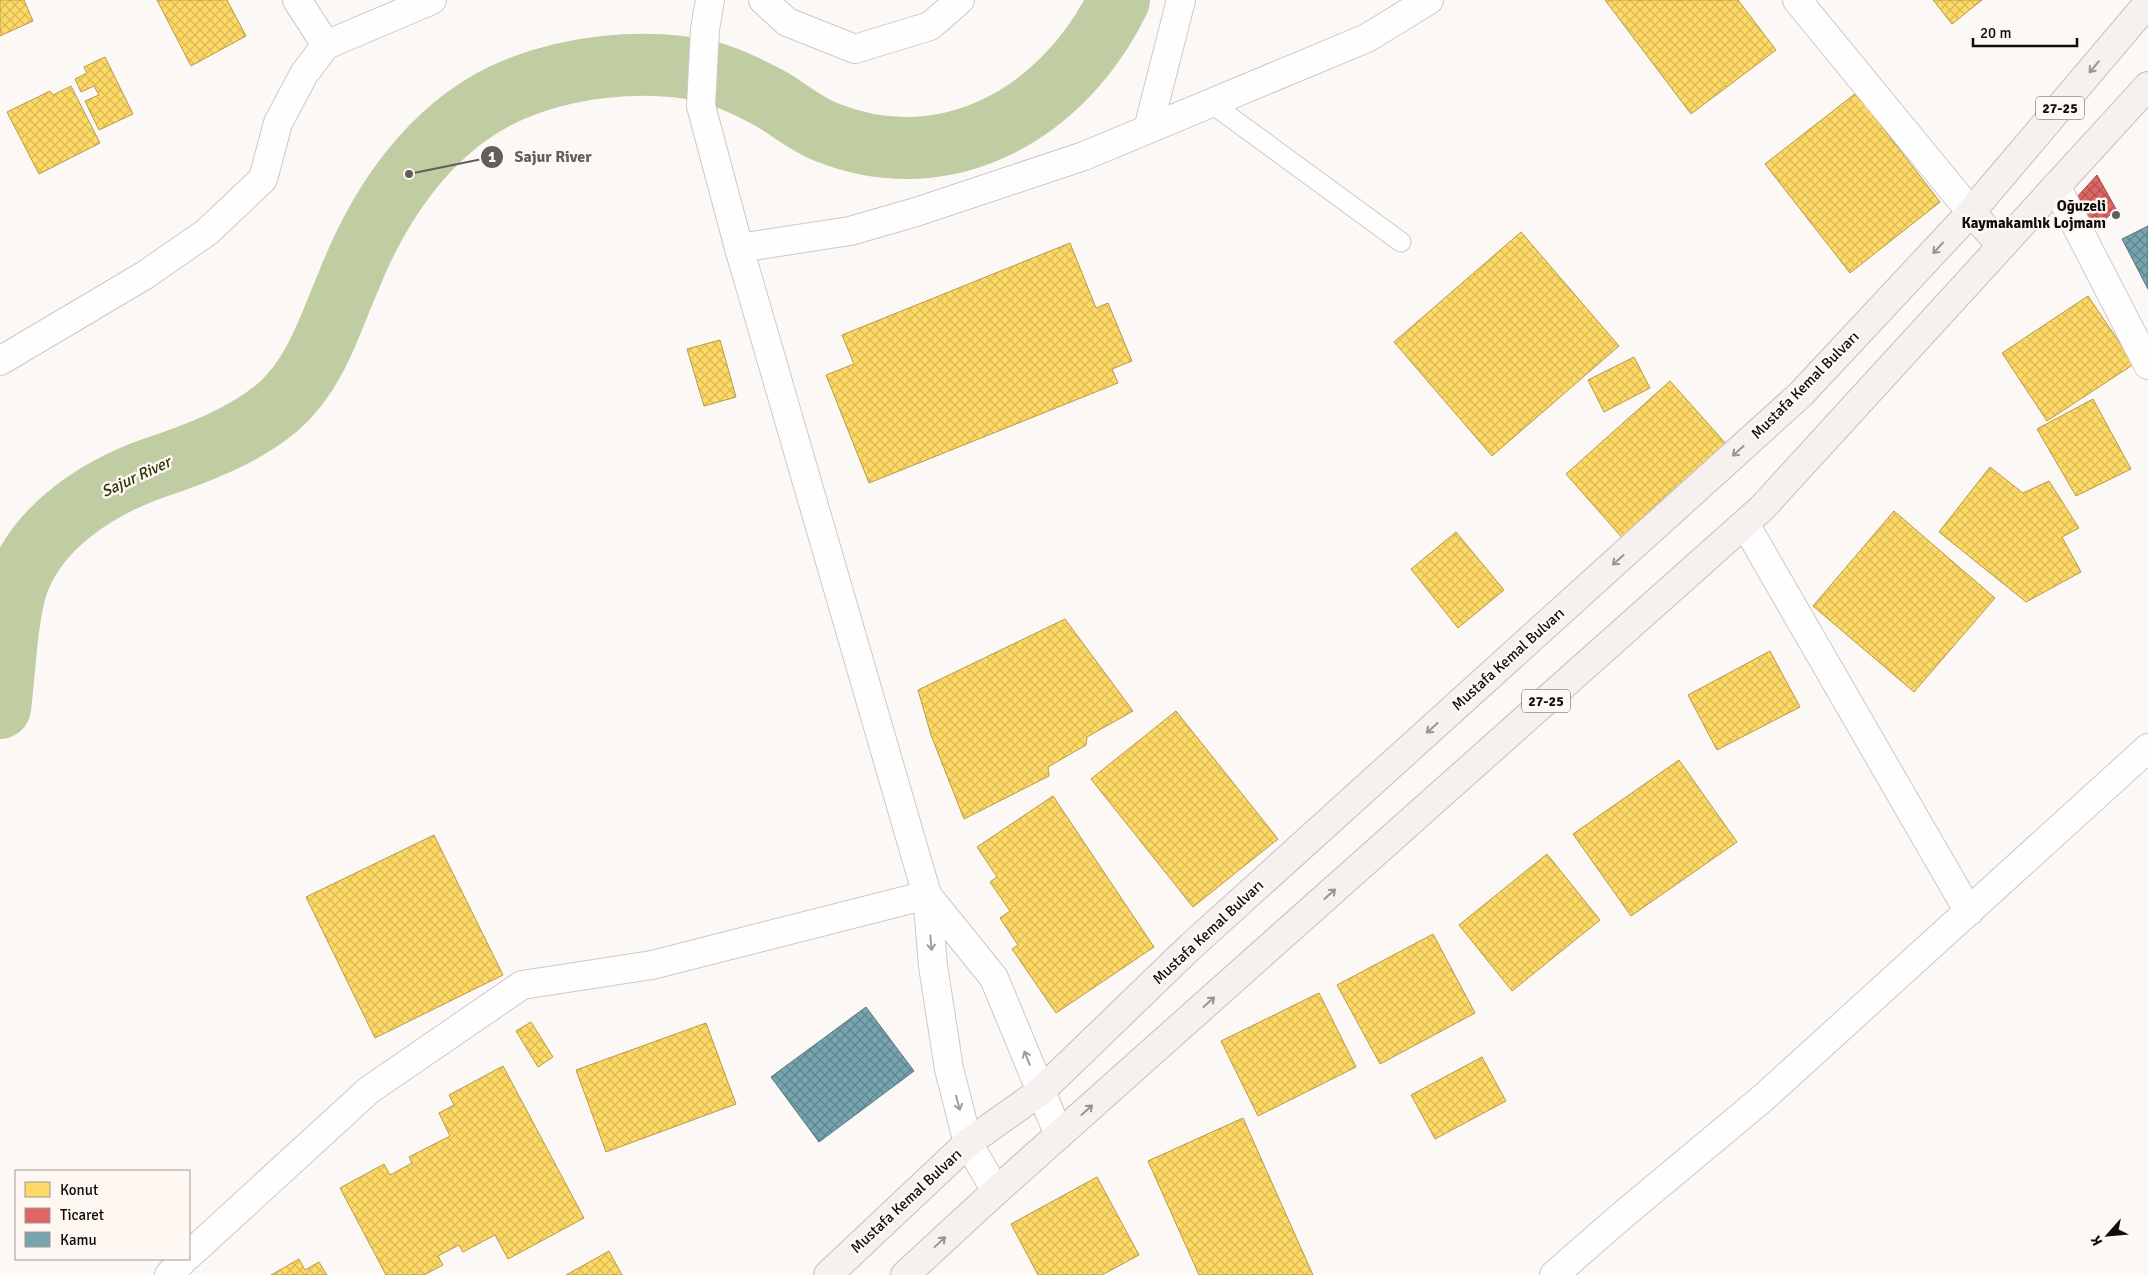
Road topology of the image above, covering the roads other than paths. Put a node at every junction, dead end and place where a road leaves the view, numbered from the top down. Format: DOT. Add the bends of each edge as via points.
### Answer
graph roads {
  1 [pos="297,0"];
  2 [pos="432,0"];
  3 [pos="710,0"];
  4 [pos="764,0"];
  5 [pos="960,0"];
  6 [pos="1181,0"];
  7 [pos="1429,0"];
  8 [pos="1797,0"];
  9 [pos="2148,3"];
  10 [pos="326,45"];
  11 [pos="2148,86"];
  12 [pos="1211,103"];
  13 [pos="1148,129"];
  14 [pos="2056,186"];
  15 [pos="1971,212"];
  16 [pos="1401,242"];
  17 [pos="2002,246"];
  18 [pos="739,248"];
  19 [pos="0,361"];
  20 [pos="2148,365"];
  21 [pos="1744,524"];
  22 [pos="2148,748"];
  23 [pos="927,895"];
  24 [pos="1969,912"];
  25 [pos="1041,1091"];
  26 [pos="1059,1135"];
  27 [pos="968,1143"];
  28 [pos="996,1190"];
  29 [pos="190,1254"];
  30 [pos="183,1260"];
  31 [pos="169,1275"];
  32 [pos="828,1275"];
  33 [pos="904,1275"];
  34 [pos="1554,1275"];
  1 -- 10 [label="street"];
  2 -- 10 [label="street"];
  3 -- 18 [label="street" via="705,29 702,106"];
  4 -- 5 [label="street" via="787,22 855,48 930,26"];
  6 -- 13 [label="street"];
  7 -- 12 [label="street" via="1367,38"];
  8 -- 15 [label="street"];
  9 -- 15 [label="highway, Mustafa Kemal Bulvarı / 27-25, one-way"];
  10 -- 19 [label="street" via="304,74 278,124 263,179 207,232 176,254"];
  11 -- 14 [label="highway, 27-25"];
  12 -- 13 [label="street"];
  12 -- 16 [label="lane"];
  13 -- 18 [label="street" via="1084,156 916,212 850,231"];
  14 -- 17 [label="highway, 27-25"];
  14 -- 20 [label="street"];
  15 -- 17 [label="highway"];
  15 -- 25 [label="highway, Mustafa Kemal Bulvarı / 27-25, one-way" via="1801,394 1189,948"];
  17 -- 21 [label="highway, 27-25"];
  18 -- 23 [label="street"];
  21 -- 24 [label="street"];
  26 -- 21 [label="highway, 27-25, one-way"];
  22 -- 24 [label="street"];
  25 -- 23 [label="street, one-way" via="994,978"];
  23 -- 27 [label="street, one-way" via="933,966 949,1069"];
  23 -- 29 [label="street" via="652,965 522,985 369,1090"];
  24 -- 34 [label="street" via="1763,1098"];
  25 -- 26 [label="street"];
  25 -- 27 [label="highway, Mustafa Kemal Bulvarı / 27-25"];
  26 -- 28 [label="highway, 27-25"];
  27 -- 28 [label="street"];
  27 -- 32 [label="highway, Mustafa Kemal Bulvarı / 27-25"];
  33 -- 28 [label="highway, 27-25, one-way"];
  30 -- 31 [label="street"];
}
